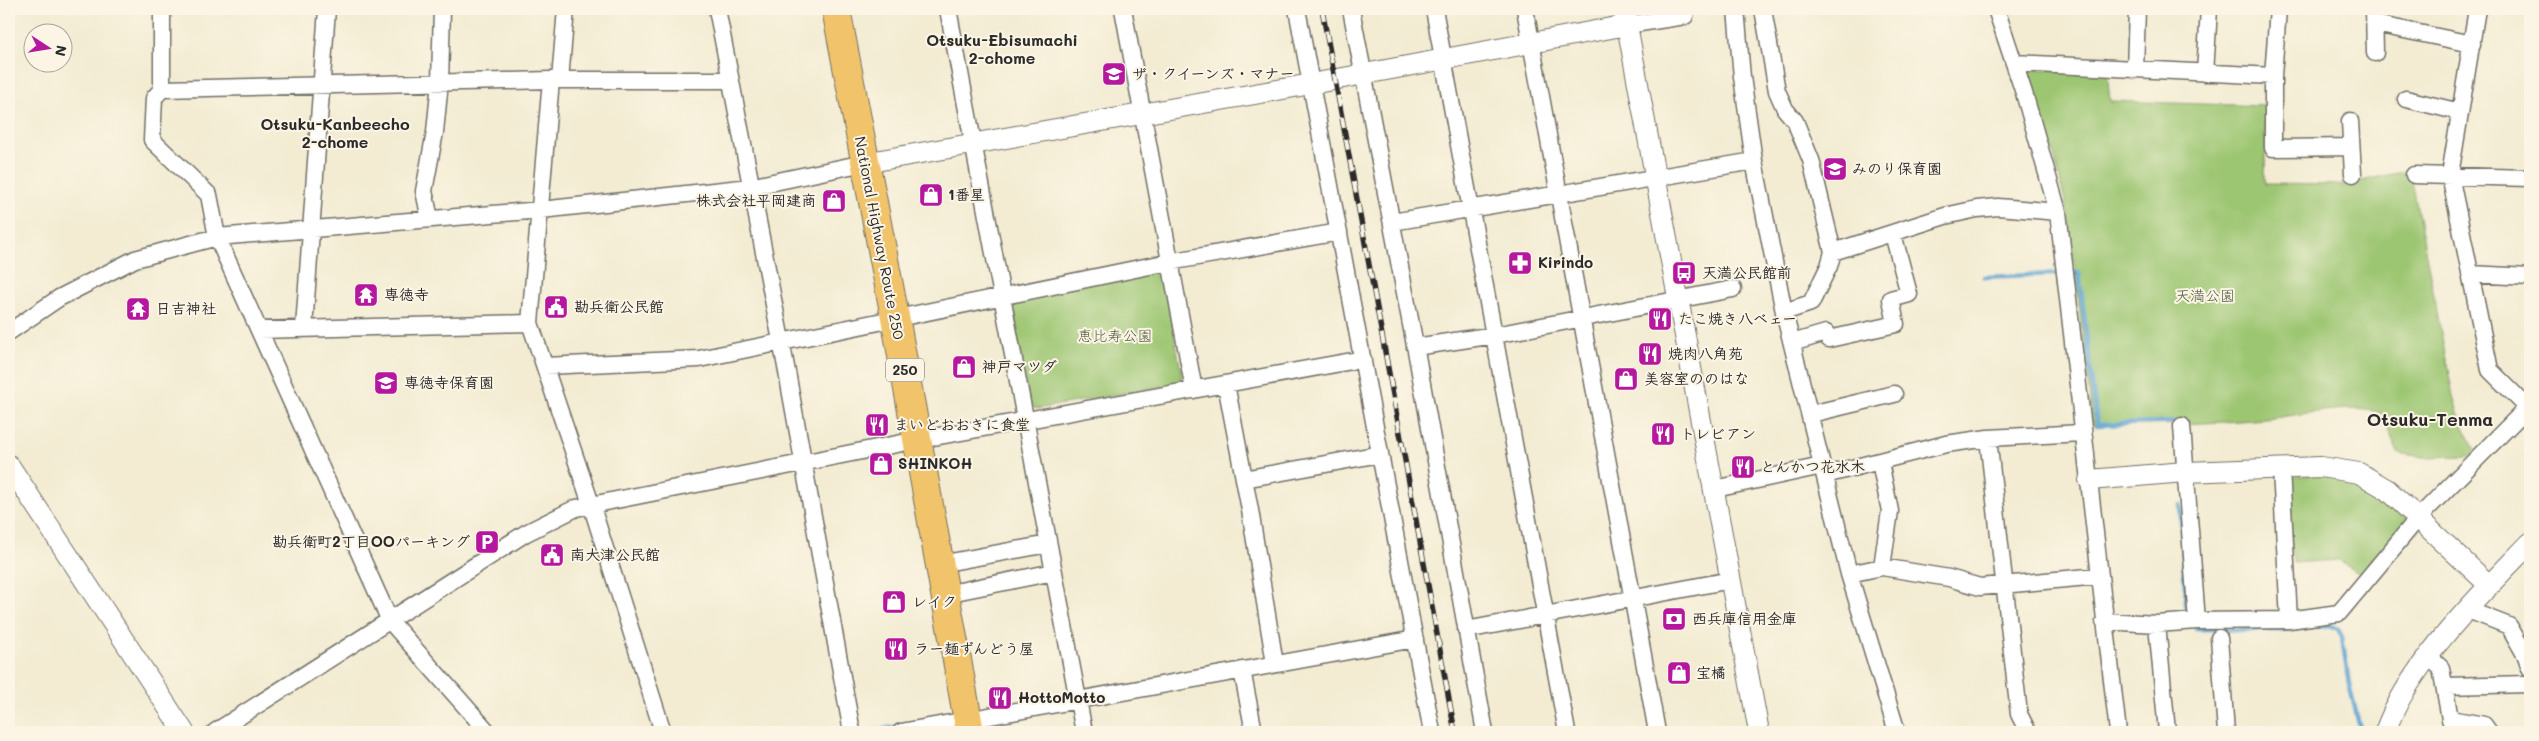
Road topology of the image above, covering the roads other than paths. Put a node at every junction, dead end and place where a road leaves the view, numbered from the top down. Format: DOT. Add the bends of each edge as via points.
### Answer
graph roads {
  1 [pos="162,9"];
  2 [pos="327,9"];
  3 [pos="442,9"];
  4 [pos="566,9"];
  5 [pos="716,9"];
  6 [pos="836,9"];
  7 [pos="948,9"];
  8 [pos="1123,9"];
  9 [pos="1297,9"];
  10 [pos="1351,9"];
  11 [pos="1434,9"];
  12 [pos="1525,9"];
  13 [pos="1685,9"];
  14 [pos="1736,9"];
  15 [pos="1763,9"];
  16 [pos="1996,9"];
  17 [pos="2137,9"];
  18 [pos="2209,9"];
  19 [pos="2278,9"];
  20 [pos="2477,9"];
  21 [pos="2374,16"];
  22 [pos="1626,17"];
  23 [pos="1532,43"];
  24 [pos="2472,44"];
  25 [pos="2376,53"];
  26 [pos="1444,59"];
  27 [pos="2014,63"];
  28 [pos="2135,70"];
  29 [pos="2204,73"];
  30 [pos="1363,74"];
  31 [pos="2273,76"];
  32 [pos="555,80"];
  33 [pos="730,80"];
  34 [pos="440,82"];
  35 [pos="1312,84"];
  36 [pos="322,86"];
  37 [pos="162,89"];
  38 [pos="2406,99"];
  39 [pos="2460,112"];
  40 [pos="1142,114"];
  41 [pos="2350,121"];
  42 [pos="973,144"];
  43 [pos="2351,147"];
  44 [pos="1754,161"];
  45 [pos="864,164"];
  46 [pos="2352,174"];
  47 [pos="2414,175"];
  48 [pos="2450,175"];
  49 [pos="1655,178"];
  50 [pos="2530,178"];
  51 [pos="750,186"];
  52 [pos="1561,194"];
  53 [pos="1473,209"];
  54 [pos="541,210"];
  55 [pos="2058,212"];
  56 [pos="430,219"];
  57 [pos="1392,222"];
  58 [pos="312,228"];
  59 [pos="1339,232"];
  60 [pos="1893,234"];
  61 [pos="217,237"];
  62 [pos="1833,252"];
  63 [pos="1169,262"];
  64 [pos="2470,274"];
  65 [pos="2530,277"];
  66 [pos="1733,289"];
  67 [pos="1002,296"];
  68 [pos="1680,301"];
  69 [pos="1784,312"];
  70 [pos="895,317"];
  71 [pos="1582,318"];
  72 [pos="530,323"];
  73 [pos="304,328"];
  74 [pos="259,330"];
  75 [pos="9,332"];
  76 [pos="1494,335"];
  77 [pos="781,341"];
  78 [pos="1792,343"];
  79 [pos="1415,347"];
  80 [pos="1363,360"];
  81 [pos="545,366"];
  82 [pos="1226,384"];
  83 [pos="1194,390"];
  84 [pos="1894,394"];
  85 [pos="2529,406"];
  86 [pos="1810,414"];
  87 [pos="1025,420"];
  88 [pos="2182,426"];
  89 [pos="2082,433"];
  90 [pos="1988,438"];
  91 [pos="918,440"];
  92 [pos="1380,454"];
  93 [pos="804,462"];
  94 [pos="1880,462"];
  95 [pos="9,464"];
  96 [pos="2281,469"];
  97 [pos="1823,471"];
  98 [pos="2185,472"];
  99 [pos="1244,479"];
  100 [pos="2089,480"];
  101 [pos="1714,489"];
  102 [pos="592,504"];
  103 [pos="2419,517"];
  104 [pos="1048,544"];
  105 [pos="2530,544"];
  106 [pos="940,564"];
  107 [pos="1882,567"];
  108 [pos="1054,572"];
  109 [pos="1849,574"];
  110 [pos="2098,576"];
  111 [pos="1731,580"];
  112 [pos="2489,585"];
  113 [pos="2003,586"];
  114 [pos="945,594"];
  115 [pos="1632,598"];
  116 [pos="2468,610"];
  117 [pos="1545,616"];
  118 [pos="2289,620"];
  119 [pos="390,621"];
  120 [pos="2104,621"];
  121 [pos="2197,621"];
  122 [pos="2157,624"];
  123 [pos="1466,630"];
  124 [pos="2219,638"];
  125 [pos="1415,639"];
  126 [pos="2429,657"];
  127 [pos="1275,664"];
  128 [pos="2530,668"];
  129 [pos="1242,670"];
  130 [pos="2530,684"];
  131 [pos="2445,686"];
  132 [pos="1078,700"];
  133 [pos="969,726"];
  134 [pos="184,732"];
  135 [pos="215,732"];
  136 [pos="488,732"];
  137 [pos="663,732"];
  138 [pos="852,732"];
  139 [pos="900,732"];
  140 [pos="1084,732"];
  141 [pos="1254,732"];
  142 [pos="1432,732"];
  143 [pos="1485,732"];
  144 [pos="1567,732"];
  145 [pos="1657,732"];
  146 [pos="1759,732"];
  147 [pos="1897,732"];
  148 [pos="2028,732"];
  149 [pos="2118,732"];
  150 [pos="2167,732"];
  151 [pos="2226,732"];
  152 [pos="2384,732"];
  153 [pos="2490,732"];
  1 -- 37 [label="street"];
  2 -- 36 [label="street"];
  3 -- 34 [label="street"];
  4 -- 32 [label="street"];
  5 -- 33 [label="street"];
  6 -- 45 [label="highway, National Highway Route 250 / 250"];
  7 -- 42 [label="street"];
  8 -- 40 [label="street"];
  9 -- 35 [label="street"];
  10 -- 30 [label="street"];
  11 -- 26 [label="street"];
  12 -- 23 [label="street"];
  13 -- 22 [label="street" via="1686,16"];
  14 -- 44 [label="street"];
  15 -- 62 [label="street" via="1778,91 1811,160"];
  16 -- 27 [label="street"];
  17 -- 28 [label="street"];
  18 -- 29 [label="street"];
  19 -- 31 [label="street"];
  20 -- 24 [label="street"];
  21 -- 24 [label="street"];
  21 -- 25 [label="street"];
  22 -- 23 [label="street"];
  22 -- 49 [label="street"];
  23 -- 26 [label="street"];
  23 -- 52 [label="street"];
  24 -- 39 [label="street"];
  26 -- 30 [label="street"];
  26 -- 53 [label="street"];
  27 -- 28 [label="street"];
  27 -- 55 [label="street"];
  28 -- 29 [label="street"];
  29 -- 31 [label="street"];
  30 -- 35 [label="street"];
  30 -- 57 [label="street"];
  31 -- 43 [label="street" via="2272,148"];
  32 -- 33 [label="street"];
  32 -- 34 [label="street"];
  32 -- 54 [label="street"];
  33 -- 51 [label="street"];
  34 -- 36 [label="street"];
  34 -- 56 [label="street" via="436,132 424,191"];
  35 -- 40 [label="street"];
  35 -- 59 [label="street"];
  36 -- 37 [label="street"];
  36 -- 58 [label="street"];
  37 -- 61 [label="street" via="154,98 152,140 209,195"];
  38 -- 39 [label="street"];
  39 -- 48 [label="street"];
  40 -- 42 [label="street"];
  40 -- 63 [label="street"];
  41 -- 43 [label="street"];
  42 -- 45 [label="street"];
  42 -- 67 [label="street"];
  43 -- 46 [label="street"];
  44 -- 49 [label="street"];
  44 -- 69 [label="street"];
  45 -- 51 [label="street"];
  45 -- 70 [label="highway, National Highway Route 250 / 250"];
  47 -- 48 [label="street"];
  48 -- 50 [label="street"];
  48 -- 64 [label="street"];
  49 -- 52 [label="street"];
  49 -- 68 [label="street"];
  51 -- 54 [label="street"];
  51 -- 77 [label="street"];
  52 -- 53 [label="street"];
  52 -- 71 [label="street"];
  53 -- 57 [label="street"];
  53 -- 76 [label="street"];
  54 -- 56 [label="street"];
  54 -- 72 [label="street"];
  55 -- 60 [label="street" via="1998,207 1977,209"];
  55 -- 89 [label="street"];
  56 -- 58 [label="street"];
  57 -- 79 [label="street"];
  58 -- 61 [label="street"];
  58 -- 73 [label="street"];
  59 -- 63 [label="street"];
  59 -- 80 [label="street"];
  60 -- 62 [label="street"];
  60 -- 78 [label="street" via="1909,294 1891,299 1896,324 1829,340 1826,333"];
  61 -- 74 [label="street"];
  61 -- 75 [label="street" via="135,259 59,298"];
  62 -- 69 [label="street" via="1811,303"];
  63 -- 67 [label="street"];
  63 -- 83 [label="street"];
  64 -- 65 [label="street"];
  64 -- 85 [label="street" via="2490,370"];
  66 -- 68 [label="street"];
  67 -- 70 [label="street"];
  67 -- 87 [label="street"];
  68 -- 71 [label="street"];
  68 -- 101 [label="street"];
  69 -- 78 [label="street"];
  70 -- 77 [label="street"];
  70 -- 91 [label="highway, National Highway Route 250 / 250"];
  71 -- 76 [label="street"];
  71 -- 115 [label="street"];
  72 -- 73 [label="street"];
  72 -- 81 [label="street"];
  73 -- 74 [label="street"];
  74 -- 119 [label="street"];
  76 -- 79 [label="street"];
  76 -- 117 [label="street"];
  77 -- 81 [label="street" via="699,359"];
  77 -- 93 [label="street"];
  78 -- 86 [label="street"];
  79 -- 123 [label="street"];
  80 -- 82 [label="street"];
  80 -- 92 [label="street"];
  81 -- 102 [label="street"];
  82 -- 83 [label="street"];
  82 -- 99 [label="street"];
  83 -- 87 [label="street"];
  84 -- 86 [label="street"];
  85 -- 103 [label="street"];
  86 -- 97 [label="street"];
  87 -- 91 [label="street"];
  87 -- 104 [label="street"];
  88 -- 98 [label="street"];
  89 -- 90 [label="street"];
  89 -- 100 [label="street"];
  90 -- 94 [label="street" via="1946,444"];
  90 -- 113 [label="street"];
  91 -- 93 [label="street"];
  91 -- 106 [label="highway, National Highway Route 250 / 250"];
  92 -- 99 [label="street"];
  92 -- 125 [label="street"];
  93 -- 102 [label="street"];
  93 -- 138 [label="street"];
  94 -- 97 [label="street"];
  94 -- 107 [label="street" via="1890,511"];
  95 -- 134 [label="street"];
  96 -- 98 [label="street"];
  96 -- 103 [label="street" via="2321,467 2359,473 2388,490"];
  96 -- 118 [label="street"];
  97 -- 101 [label="street"];
  97 -- 109 [label="street"];
  98 -- 100 [label="street"];
  98 -- 121 [label="street"];
  99 -- 127 [label="street"];
  100 -- 110 [label="street"];
  101 -- 111 [label="street"];
  102 -- 119 [label="street" via="576,508 526,533"];
  102 -- 137 [label="street"];
  103 -- 112 [label="street"];
  103 -- 118 [label="street" via="2339,613"];
  104 -- 106 [label="street"];
  104 -- 108 [label="street"];
  105 -- 112 [label="street"];
  106 -- 114 [label="highway, National Highway Route 250 / 250"];
  107 -- 109 [label="street"];
  107 -- 113 [label="street" via="1949,578 1980,587"];
  108 -- 114 [label="street"];
  108 -- 132 [label="street"];
  109 -- 147 [label="street"];
  110 -- 113 [label="street"];
  110 -- 120 [label="street"];
  111 -- 115 [label="street"];
  111 -- 146 [label="street"];
  112 -- 116 [label="street"];
  113 -- 148 [label="street" via="2019,714"];
  114 -- 133 [label="highway, National Highway Route 250 / 250"];
  115 -- 117 [label="street"];
  115 -- 145 [label="street"];
  116 -- 126 [label="street"];
  116 -- 128 [label="street" via="2510,626"];
  117 -- 123 [label="street"];
  117 -- 144 [label="street"];
  118 -- 121 [label="street"];
  119 -- 135 [label="street"];
  119 -- 136 [label="street"];
  120 -- 122 [label="street"];
  120 -- 149 [label="street"];
  121 -- 122 [label="street"];
  122 -- 150 [label="street"];
  123 -- 143 [label="street"];
  124 -- 151 [label="street"];
  125 -- 127 [label="street"];
  125 -- 142 [label="street"];
  126 -- 131 [label="street" via="2441,668"];
  126 -- 152 [label="street" via="2406,690"];
  127 -- 129 [label="street"];
  129 -- 132 [label="street"];
  129 -- 141 [label="street"];
  130 -- 131 [label="street"];
  131 -- 153 [label="street" via="2450,719 2484,725"];
  132 -- 133 [label="street"];
  132 -- 140 [label="street"];
  133 -- 139 [label="street"];
}
